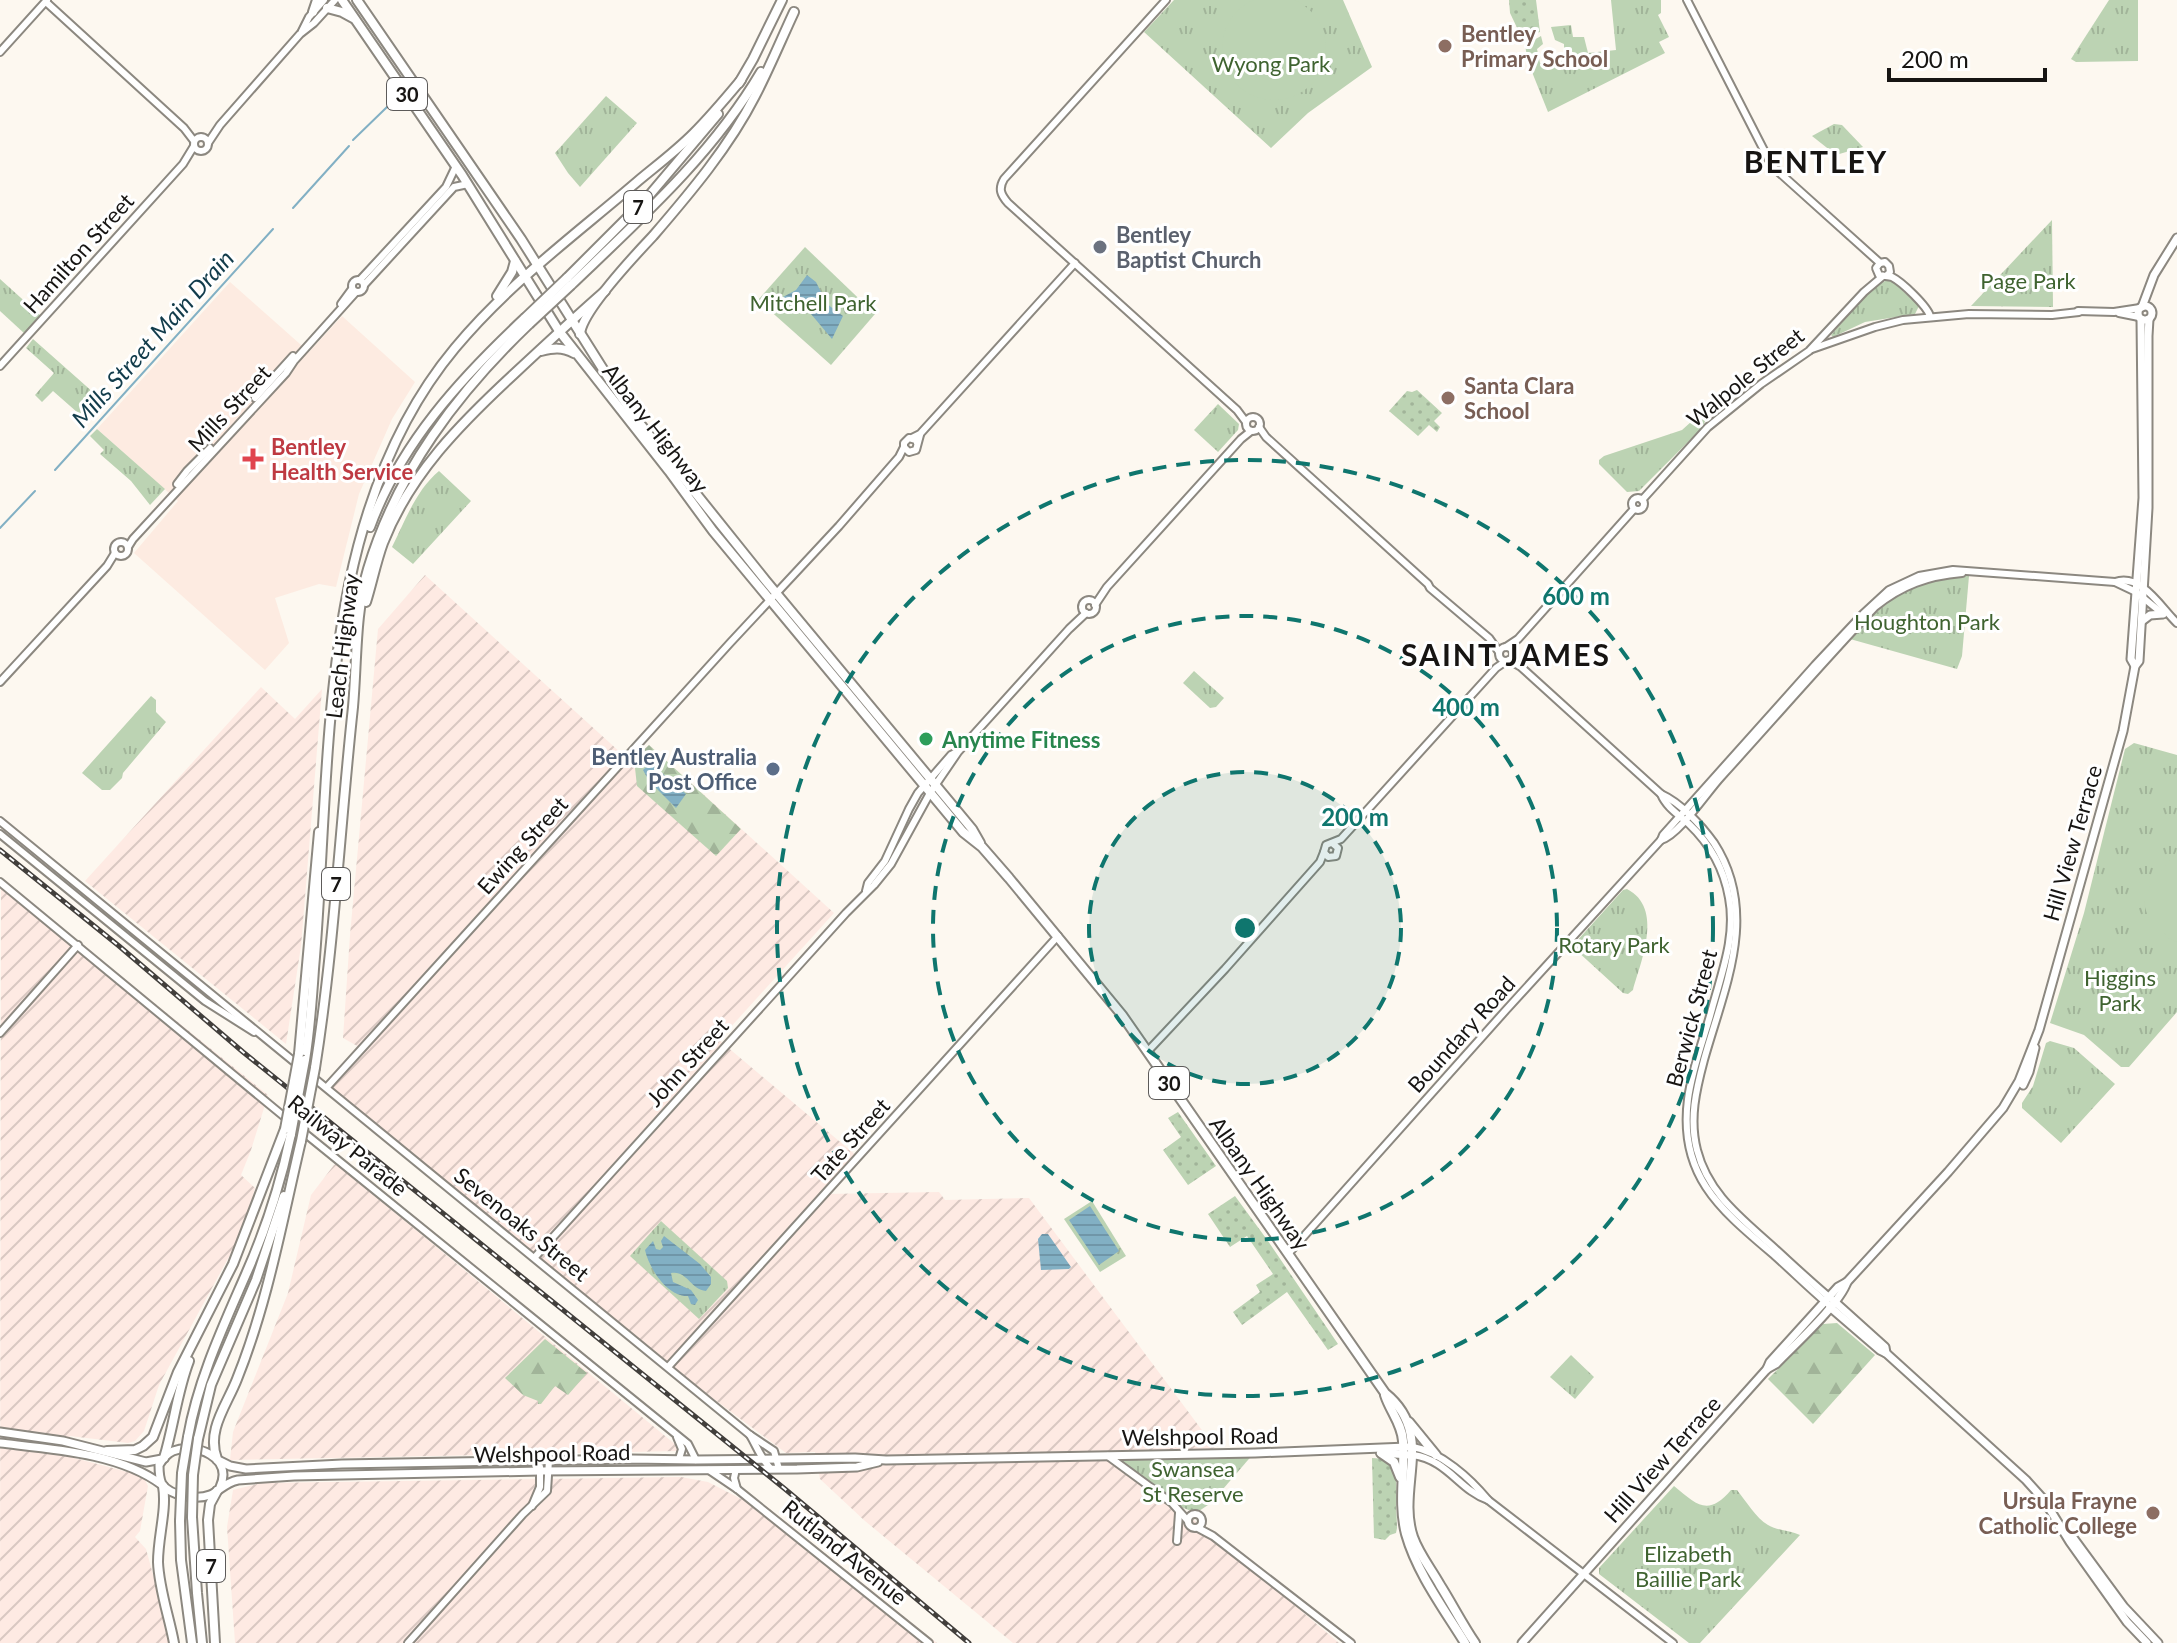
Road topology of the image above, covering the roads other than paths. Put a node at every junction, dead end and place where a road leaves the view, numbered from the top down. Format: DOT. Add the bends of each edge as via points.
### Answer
graph roads {
  1 [pos="317,0"];
  2 [pos="335,0"];
  3 [pos="342,0"];
  4 [pos="357,0"];
  5 [pos="782,0"];
  6 [pos="799,0"];
  7 [pos="1166,0"];
  8 [pos="1687,0"];
  9 [pos="46,1"];
  10 [pos="326,4"];
  11 [pos="313,12"];
  12 [pos="794,12"];
  13 [pos="357,21"];
  14 [pos="300,34"];
  15 [pos="0,52"];
  16 [pos="741,80"];
  17 [pos="200,142"];
  18 [pos="456,166"];
  19 [pos="468,184"];
  20 [pos="2177,238"];
  21 [pos="521,239"];
  22 [pos="554,251"];
  23 [pos="515,261"];
  24 [pos="1075,263"];
  25 [pos="538,264"];
  26 [pos="1878,267"];
  27 [pos="1887,274"];
  28 [pos="524,276"];
  29 [pos="362,282"];
  30 [pos="569,282"];
  31 [pos="1872,284"];
  32 [pos="354,290"];
  33 [pos="605,291"];
  34 [pos="489,310"];
  35 [pos="2144,313"];
  36 [pos="1930,316"];
  37 [pos="572,320"];
  38 [pos="527,321"];
  39 [pos="559,331"];
  40 [pos="580,334"];
  41 [pos="1809,351"];
  42 [pos="537,352"];
  43 [pos="578,356"];
  44 [pos="0,366"];
  45 [pos="1251,426"];
  46 [pos="915,440"];
  47 [pos="906,449"];
  48 [pos="126,544"];
  49 [pos="117,555"];
  50 [pos="1107,587"];
  51 [pos="347,588"];
  52 [pos="2140,590"];
  53 [pos="777,594"];
  54 [pos="1088,600"];
  55 [pos="770,602"];
  56 [pos="1095,605"];
  57 [pos="1084,610"];
  58 [pos="2167,615"];
  59 [pos="2142,621"];
  60 [pos="2177,623"];
  61 [pos="359,626"];
  62 [pos="1506,654"];
  63 [pos="2135,666"];
  64 [pos="335,673"];
  65 [pos="0,682"];
  66 [pos="930,785"];
  67 [pos="1685,816"];
  68 [pos="0,821"];
  69 [pos="0,834"];
  70 [pos="1335,846"];
  71 [pos="1326,855"];
  72 [pos="0,882"];
  73 [pos="76,895"];
  74 [pos="96,898"];
  75 [pos="94,910"];
  76 [pos="1058,936"];
  77 [pos="78,945"];
  78 [pos="315,960"];
  79 [pos="0,1033"];
  80 [pos="271,1041"];
  81 [pos="300,1042"];
  82 [pos="1148,1051"];
  83 [pos="302,1057"];
  84 [pos="327,1087"];
  85 [pos="288,1131"];
  86 [pos="297,1157"];
  87 [pos="1288,1254"];
  88 [pos="535,1257"];
  89 [pos="1830,1302"];
  90 [pos="213,1304"];
  91 [pos="668,1367"];
  92 [pos="1385,1393"];
  93 [pos="1403,1415"];
  94 [pos="5,1433"];
  95 [pos="675,1434"];
  96 [pos="750,1435"];
  97 [pos="193,1438"];
  98 [pos="0,1443"];
  99 [pos="28,1446"];
  100 [pos="1372,1450"];
  101 [pos="107,1451"];
  102 [pos="1408,1451"];
  103 [pos="1381,1453"];
  104 [pos="1436,1455"];
  105 [pos="1108,1456"];
  106 [pos="164,1458"];
  107 [pos="679,1459"];
  108 [pos="761,1459"];
  109 [pos="219,1460"];
  110 [pos="544,1460"];
  111 [pos="696,1460"];
  112 [pos="776,1466"];
  113 [pos="736,1469"];
  114 [pos="545,1470"];
  115 [pos="709,1470"];
  116 [pos="163,1485"];
  117 [pos="219,1489"];
  118 [pos="737,1489"];
  119 [pos="1402,1489"];
  120 [pos="1488,1500"];
  121 [pos="1172,1503"];
  122 [pos="1179,1512"];
  123 [pos="1196,1513"];
  124 [pos="1188,1521"];
  125 [pos="1201,1525"];
  126 [pos="2069,1538"];
  127 [pos="1177,1541"];
  128 [pos="1584,1573"];
  129 [pos="1673,1642"];
  130 [pos="174,1643"];
  131 [pos="192,1643"];
  132 [pos="202,1643"];
  133 [pos="215,1643"];
  134 [pos="408,1643"];
  135 [pos="929,1643"];
  136 [pos="1351,1643"];
  137 [pos="1465,1643"];
  138 [pos="1475,1643"];
  139 [pos="1522,1643"];
  140 [pos="2147,1643"];
  141 [pos="2158,1643"];
  1 -- 11 [label="highway"];
  2 -- 10 [label="street, Hamilton Street"];
  3 -- 13 [label="highway, Albany Highway / 30"];
  4 -- 21 [label="highway, Albany Highway / 30"];
  5 -- 16 [label="highway, Leach Highway / 7"];
  6 -- 12 [label="highway, Leach Highway / 7"];
  7 -- 24 [label="street, Berwick Street" via="1001,186 1008,203"];
  8 -- 26 [label="street" via="1772,166"];
  9 -- 15 [label="street"];
  9 -- 17 [label="street"];
  10 -- 11 [label="street, Hamilton Street"];
  10 -- 13 [label="highway"];
  10 -- 14 [label="street, Hamilton Street"];
  11 -- 14 [label="street, Hamilton Street"];
  12 -- 30 [label="highway, Leach Highway / 7" via="752,87 706,150"];
  12 -- 33 [label="highway" via="730,137"];
  13 -- 18 [label="highway, Albany Highway / 30"];
  14 -- 17 [label="street, Hamilton Street"];
  16 -- 22 [label="highway" via="692,135"];
  16 -- 30 [label="highway, Leach Highway / 7" via="672,171"];
  17 -- 44 [label="street, Hamilton Street"];
  18 -- 19 [label="highway, Albany Highway / 30"];
  18 -- 29 [label="street" via="446,187"];
  19 -- 23 [label="highway, Albany Highway / 30"];
  19 -- 29 [label="street" via="454,187"];
  20 -- 35 [label="main road, Hill View Terrace" via="2149,288"];
  21 -- 22 [label="highway" via="533,248"];
  21 -- 25 [label="highway, Albany Highway / 30"];
  22 -- 25 [label="highway"];
  23 -- 28 [label="highway, Albany Highway / 30"];
  23 -- 34 [label="highway"];
  24 -- 45 [label="street, Berwick Street"];
  24 -- 46 [label="street"];
  25 -- 28 [label="highway"];
  25 -- 37 [label="highway, Albany Highway / 30"];
  26 -- 27 [label="street"];
  26 -- 27 [label="street" via="1887,263"];
  26 -- 31 [label="street, Walpole Street"];
  27 -- 31 [label="street, Walpole Street"];
  27 -- 36 [label="street" via="1928,308"];
  28 -- 34 [label="highway"];
  28 -- 39 [label="highway, Albany Highway / 30"];
  29 -- 32 [label="street" via="362,291"];
  29 -- 32 [label="street" via="353,281"];
  30 -- 38 [label="highway, Leach Highway / 7, bridge"];
  31 -- 41 [label="street, Walpole Street"];
  32 -- 48 [label="street, Mills Street" via="286,373"];
  33 -- 37 [label="highway"];
  33 -- 40 [label="highway"];
  34 -- 51 [label="highway" via="436,373 394,445"];
  35 -- 36 [label="street"];
  35 -- 52 [label="main road, Hill View Terrace" via="2148,508"];
  36 -- 41 [label="street" via="1889,323"];
  37 -- 39 [label="highway"];
  37 -- 40 [label="highway, Albany Highway / 30"];
  38 -- 51 [label="highway, 7" via="483,358 418,436 379,502"];
  38 -- 61 [label="highway, Leach Highway / 7" via="465,390 409,474 368,570"];
  39 -- 42 [label="highway"];
  39 -- 43 [label="highway, Albany Highway / 30"];
  40 -- 53 [label="highway, Albany Highway / 30" via="637,420"];
  41 -- 62 [label="street, Walpole Street" via="1708,427 1642,500 1633,500 1634,509"];
  42 -- 43 [label="highway" via="555,347"];
  42 -- 61 [label="highway" via="458,427 405,499 383,543"];
  43 -- 55 [label="highway, Albany Highway / 30"];
  45 -- 50 [label="street"];
  45 -- 62 [label="street, Berwick Street"];
  46 -- 47 [label="street" via="906,440"];
  46 -- 47 [label="street" via="916,450"];
  47 -- 53 [label="street, Ewing Street"];
  48 -- 49 [label="street" via="128,554"];
  48 -- 49 [label="street" via="115,545"];
  49 -- 65 [label="street"];
  50 -- 54 [label="street"];
  50 -- 56 [label="street"];
  51 -- 64 [label="highway, 7"];
  52 -- 58 [label="street, Boundary Road"];
  52 -- 59 [label="main road, Hill View Terrace"];
  52 -- 63 [label="main road, Hill View Terrace" via="2131,659"];
  52 -- 67 [label="street, Boundary Road" via="2115,582 1953,570 1902,582 1881,596 1815,665"];
  53 -- 55 [label="street, Ewing Street"];
  53 -- 66 [label="highway, Albany Highway / 30"];
  54 -- 56 [label="street"];
  54 -- 57 [label="street"];
  55 -- 66 [label="highway, Albany Highway / 30"];
  55 -- 84 [label="street, Ewing Street"];
  56 -- 57 [label="street" via="1092,613"];
  57 -- 66 [label="street, John Street" via="951,755"];
  58 -- 59 [label="main road"];
  58 -- 60 [label="street, Boundary Road"];
  59 -- 63 [label="main road, Hill View Terrace"];
  61 -- 86 [label="highway, Leach Highway / 7, bridge" via="322,1027"];
  62 -- 67 [label="street, Berwick Street"];
  62 -- 70 [label="street"];
  63 -- 89 [label="main road, Hill View Terrace" via="2123,731 2039,1030 2019,1081 1975,1141"];
  64 -- 78 [label="highway, 7"];
  64 -- 81 [label="highway"];
  66 -- 76 [label="highway, Albany Highway / 30" via="963,832"];
  66 -- 88 [label="street, John Street" via="909,809 866,891"];
  67 -- 87 [label="street, Boundary Road"];
  67 -- 89 [label="street, Berwick Street" via="1719,866 1731,921 1726,959 1688,1095 1694,1164 1716,1203"];
  68 -- 74 [label="street, Sevenoaks Street"];
  69 -- 73 [label="street, Sevenoaks Street"];
  70 -- 71 [label="street" via="1326,845"];
  70 -- 71 [label="street" via="1336,856"];
  71 -- 82 [label="street"];
  72 -- 77 [label="street, Railway Parade"];
  73 -- 74 [label="street"];
  73 -- 75 [label="street, Sevenoaks Street"];
  74 -- 75 [label="street"];
  74 -- 80 [label="street, Sevenoaks Street"];
  75 -- 80 [label="street, Sevenoaks Street" via="205,1001"];
  76 -- 82 [label="highway, Albany Highway / 30"];
  76 -- 91 [label="street, Tate Street"];
  77 -- 79 [label="street"];
  77 -- 95 [label="street, Railway Parade"];
  78 -- 81 [label="highway"];
  78 -- 83 [label="highway, 7"];
  80 -- 84 [label="street, Sevenoaks Street"];
  81 -- 83 [label="highway"];
  82 -- 87 [label="highway, Albany Highway / 30"];
  83 -- 85 [label="highway, 7, bridge"];
  84 -- 88 [label="street, Sevenoaks Street"];
  85 -- 90 [label="highway"];
  85 -- 97 [label="highway, 7" via="271,1210 208,1363 192,1416"];
  86 -- 97 [label="highway, 7" via="256,1280"];
  86 -- 109 [label="highway, 7" via="251,1341 215,1429 213,1447"];
  87 -- 92 [label="highway, Albany Highway / 30"];
  88 -- 91 [label="street, Sevenoaks Street"];
  89 -- 126 [label="main road, Berwick Street" via="2026,1480"];
  89 -- 128 [label="main road, Hill View Terrace"];
  90 -- 101 [label="highway" via="153,1437 135,1450"];
  90 -- 106 [label="highway" via="181,1381"];
  91 -- 96 [label="street, Sevenoaks Street"];
  92 -- 93 [label="highway, 30"];
  92 -- 102 [label="highway, 30"];
  93 -- 102 [label="highway, 30" via="1413,1439"];
  93 -- 104 [label="highway"];
  94 -- 99 [label="main road"];
  94 -- 101 [label="main road"];
  95 -- 107 [label="street" via="682,1445"];
  95 -- 111 [label="street, Railway Parade" via="691,1447"];
  96 -- 108 [label="street, Sevenoaks Street"];
  96 -- 112 [label="street, Sevenoaks Street" via="774,1451"];
  97 -- 131 [label="highway, 7, bridge" via="182,1473 180,1521"];
  97 -- 132 [label="highway, 7, bridge" via="192,1517"];
  98 -- 99 [label="main road"];
  99 -- 116 [label="main road" via="121,1463"];
  100 -- 102 [label="main road, Welshpool Road" via="1378,1446"];
  100 -- 103 [label="main road, Welshpool Road"];
  100 -- 105 [label="main road, Welshpool Road"];
  101 -- 106 [label="main road" via="149,1463"];
  102 -- 103 [label="main road, Welshpool Road"];
  102 -- 104 [label="street"];
  102 -- 119 [label="highway, 30"];
  102 -- 120 [label="street" via="1443,1467"];
  102 -- 138 [label="highway, 30" via="1412,1534"];
  103 -- 119 [label="highway" via="1396,1465"];
  104 -- 120 [label="street"];
  105 -- 112 [label="main road, Welshpool Road" via="855,1458"];
  105 -- 121 [label="street"];
  106 -- 109 [label="main road" via="187,1450"];
  106 -- 116 [label="main road" via="159,1467"];
  107 -- 110 [label="main road, Welshpool Road"];
  107 -- 111 [label="main road, Welshpool Road"];
  108 -- 111 [label="main road, Welshpool Road"];
  108 -- 112 [label="main road, Welshpool Road"];
  109 -- 110 [label="main road, Welshpool Road" via="246,1469"];
  109 -- 117 [label="main road" via="224,1474"];
  110 -- 114 [label="street"];
  112 -- 113 [label="main road, Welshpool Road"];
  113 -- 115 [label="main road, Welshpool Road"];
  113 -- 118 [label="street"];
  114 -- 115 [label="main road, Welshpool Road"];
  114 -- 117 [label="main road, Welshpool Road" via="294,1476 238,1480"];
  114 -- 134 [label="street" via="547,1491"];
  115 -- 118 [label="street, Rutland Avenue"];
  116 -- 117 [label="main road" via="192,1496 209,1496"];
  116 -- 130 [label="highway" via="158,1565"];
  117 -- 133 [label="highway, 7" via="208,1520"];
  118 -- 135 [label="street, Rutland Avenue"];
  119 -- 137 [label="highway, 30" via="1411,1548"];
  120 -- 128 [label="street"];
  121 -- 122 [label="street"];
  121 -- 123 [label="street"];
  122 -- 124 [label="street"];
  122 -- 127 [label="street"];
  123 -- 124 [label="street"];
  123 -- 125 [label="street"];
  124 -- 125 [label="street" via="1191,1527"];
  125 -- 136 [label="street"];
  126 -- 140 [label="main road, Berwick Street"];
  126 -- 141 [label="main road, Berwick Street"];
  128 -- 129 [label="street"];
  128 -- 139 [label="main road, Hill View Terrace"];
}
